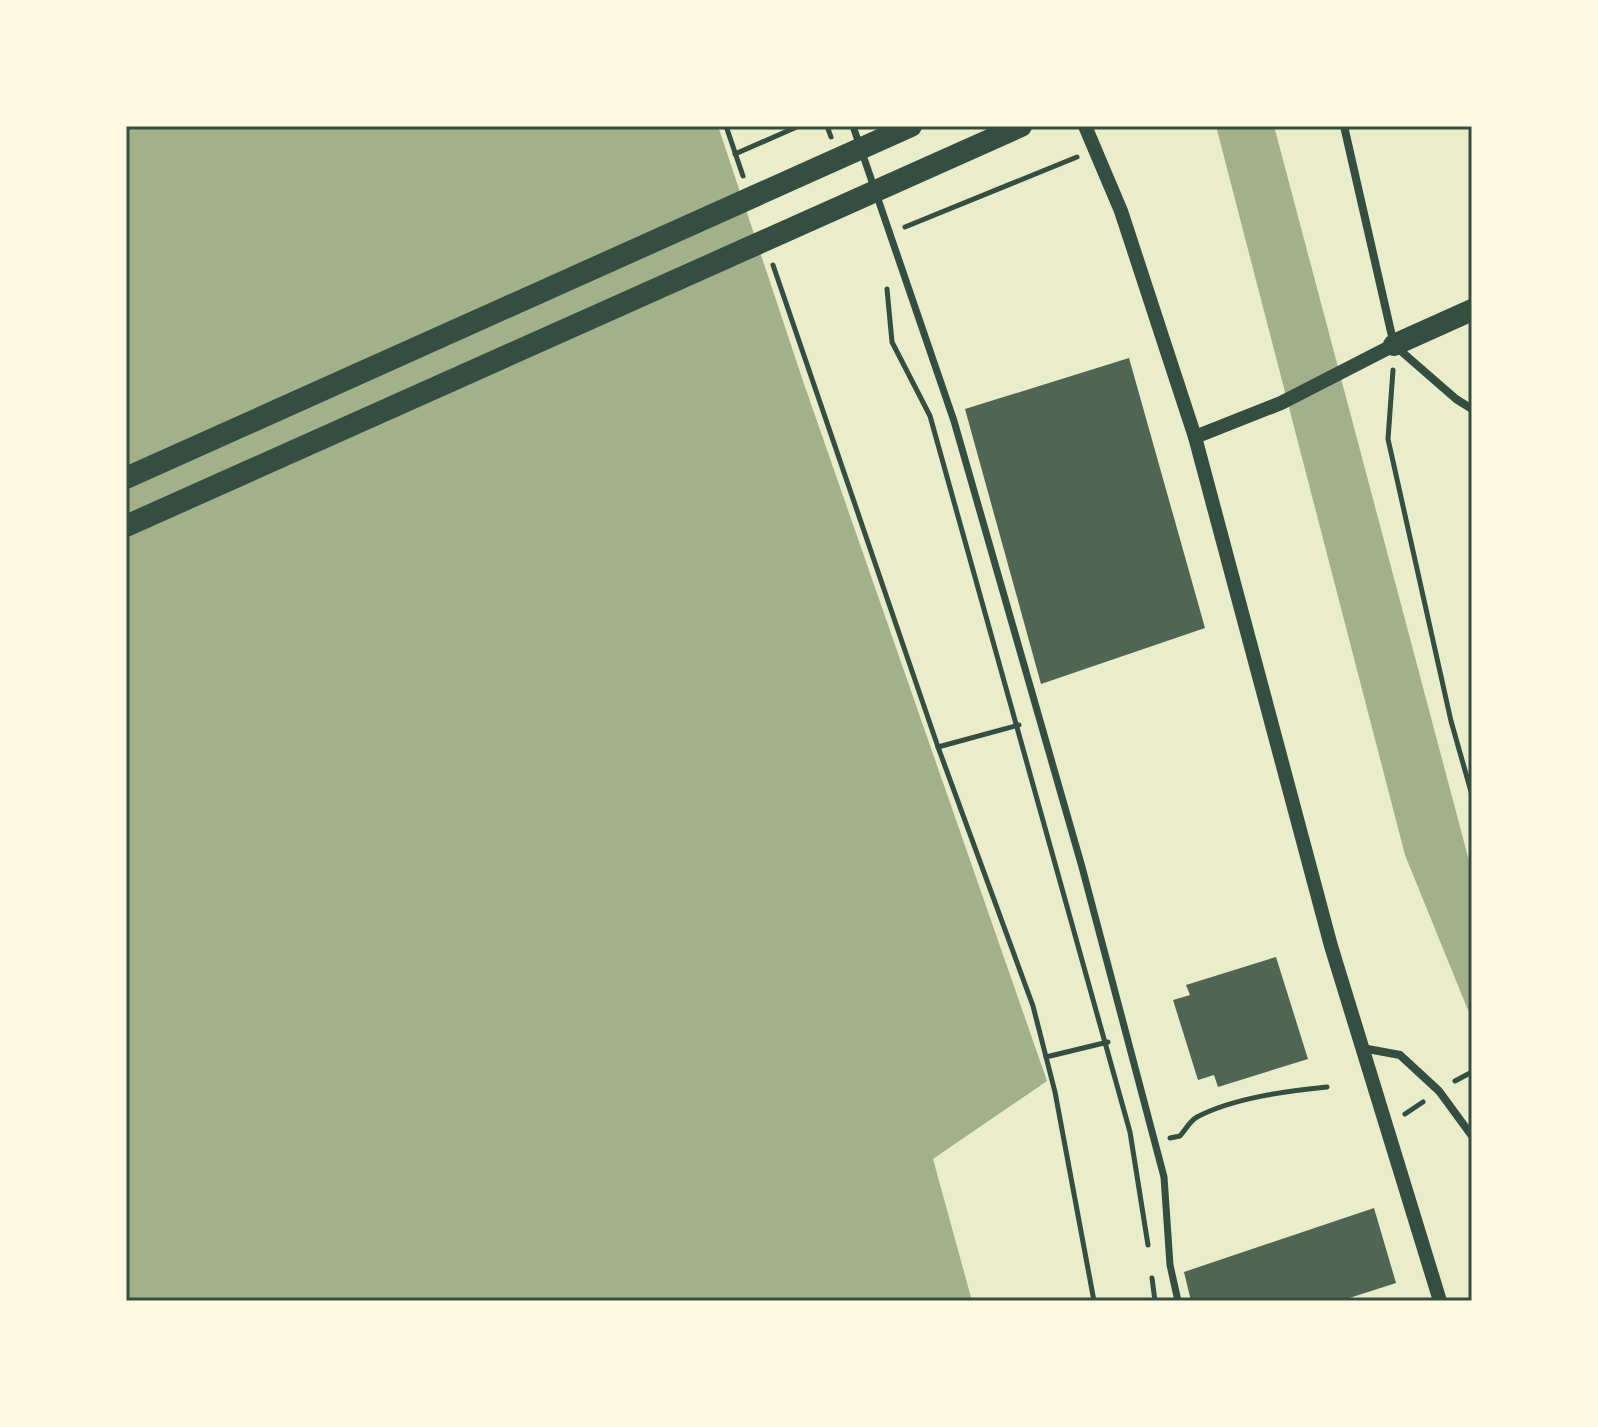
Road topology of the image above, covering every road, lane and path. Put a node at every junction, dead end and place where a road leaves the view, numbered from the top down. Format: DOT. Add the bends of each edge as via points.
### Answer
graph roads {
  1 [pos="726,126"];
  2 [pos="799,126"];
  3 [pos="853,126"];
  4 [pos="911,126"];
  5 [pos="1021,126"];
  6 [pos="1085,126"];
  7 [pos="1344,126"];
  8 [pos="828,128"];
  9 [pos="834,144"];
  10 [pos="1097,149"];
  11 [pos="735,154"];
  12 [pos="745,182"];
  13 [pos="889,233"];
  14 [pos="769,252"];
  15 [pos="884,279"];
  16 [pos="1472,310"];
  17 [pos="1394,345"];
  18 [pos="1472,409"];
  19 [pos="1195,437"];
  20 [pos="126,478"];
  21 [pos="126,526"];
  22 [pos="1040,718"];
  23 [pos="1017,726"];
  24 [pos="938,747"];
  25 [pos="1472,795"];
  26 [pos="1127,1038"];
  27 [pos="1105,1043"];
  28 [pos="1362,1048"];
  29 [pos="1046,1057"];
  30 [pos="1327,1087"];
  31 [pos="1439,1091"];
  32 [pos="1388,1127"];
  33 [pos="1472,1136"];
  34 [pos="1154,1141"];
  35 [pos="1134,1147"];
  36 [pos="1149,1257"];
  37 [pos="1151,1270"];
  38 [pos="1094,1301"];
  39 [pos="1155,1301"];
  40 [pos="1178,1301"];
  41 [pos="1440,1301"];
  1 -- 11 [label="path"];
  2 -- 11 [label="path"];
  3 -- 13 [label="street"];
  4 -- 20 [label="highway"];
  5 -- 21 [label="highway"];
  6 -- 10 [label="street"];
  7 -- 17 [label="street"];
  8 -- 9 [label="path"];
  10 -- 13 [label="path"];
  10 -- 19 [label="street"];
  11 -- 12 [label="path"];
  13 -- 22 [label="street" via="954,421"];
  14 -- 24 [label="path"];
  15 -- 23 [label="path" via="892,342 930,416"];
  16 -- 17 [label="highway"];
  17 -- 18 [label="street"];
  17 -- 19 [label="street" via="1281,403"];
  17 -- 25 [label="path" via="1388,439"];
  19 -- 28 [label="street" via="1300,837"];
  22 -- 23 [label="path"];
  22 -- 26 [label="street"];
  23 -- 24 [label="path"];
  23 -- 27 [label="path"];
  24 -- 29 [label="path" via="1033,1006"];
  26 -- 27 [label="path"];
  26 -- 34 [label="street"];
  27 -- 29 [label="path"];
  27 -- 35 [label="path"];
  28 -- 31 [label="street" via="1400,1055"];
  28 -- 32 [label="street"];
  29 -- 38 [label="path"];
  30 -- 34 [label="path" via="1282,1091 1221,1109 1194,1118 1180,1136"];
  31 -- 32 [label="path"];
  31 -- 33 [label="street"];
  32 -- 41 [label="street"];
  34 -- 35 [label="path"];
  34 -- 40 [label="street" via="1164,1177"];
  35 -- 36 [label="path"];
  37 -- 39 [label="path"];
}
